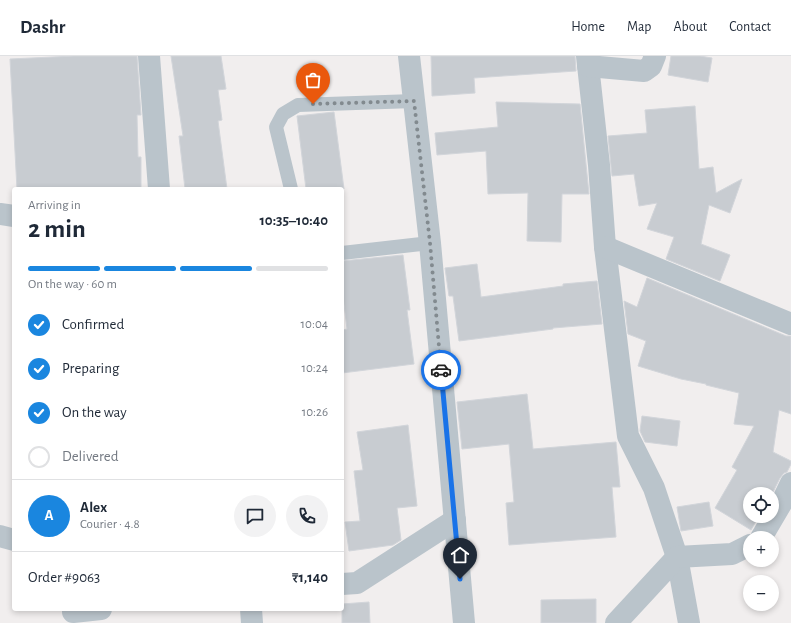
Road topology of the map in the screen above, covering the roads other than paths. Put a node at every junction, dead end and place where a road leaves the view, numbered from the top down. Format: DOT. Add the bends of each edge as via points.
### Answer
graph roads {
  1 [pos="149,56"];
  2 [pos="409,56"];
  3 [pos="655,56"];
  4 [pos="588,61"];
  5 [pos="414,101"];
  6 [pos="159,187"];
  7 [pos="291,187"];
  8 [pos="0,214"];
  9 [pos="12,216"];
  10 [pos="430,243"];
  11 [pos="605,247"];
  12 [pos="344,253"];
  13 [pos="791,324"];
  14 [pos="791,482"];
  15 [pos="455,520"];
  16 [pos="765,531"];
  17 [pos="0,536"];
  18 [pos="12,539"];
  19 [pos="743,548"];
  20 [pos="677,557"];
  21 [pos="344,584"];
  22 [pos="92,611"];
  23 [pos="251,611"];
  24 [pos="74,615"];
  25 [pos="252,623"];
  26 [pos="464,623"];
  27 [pos="616,623"];
  28 [pos="689,623"];
  1 -- 6 [label="street"];
  2 -- 5 [label="street"];
  3 -- 4 [label="street" via="651,66 644,71"];
  4 -- 11 [label="street"];
  5 -- 7 [label="lane" via="298,105 283,114 276,127"];
  5 -- 10 [label="street"];
  8 -- 9 [label="street"];
  10 -- 12 [label="lane"];
  10 -- 15 [label="street"];
  11 -- 13 [label="street"];
  11 -- 20 [label="street" via="628,436 654,488"];
  14 -- 16 [label="street"];
  15 -- 21 [label="street" via="358,582"];
  15 -- 26 [label="street"];
  17 -- 18 [label="street"];
  19 -- 20 [label="street" via="732,554"];
  20 -- 27 [label="street"];
  20 -- 28 [label="street"];
  22 -- 24 [label="street"];
  23 -- 25 [label="street"];
}
